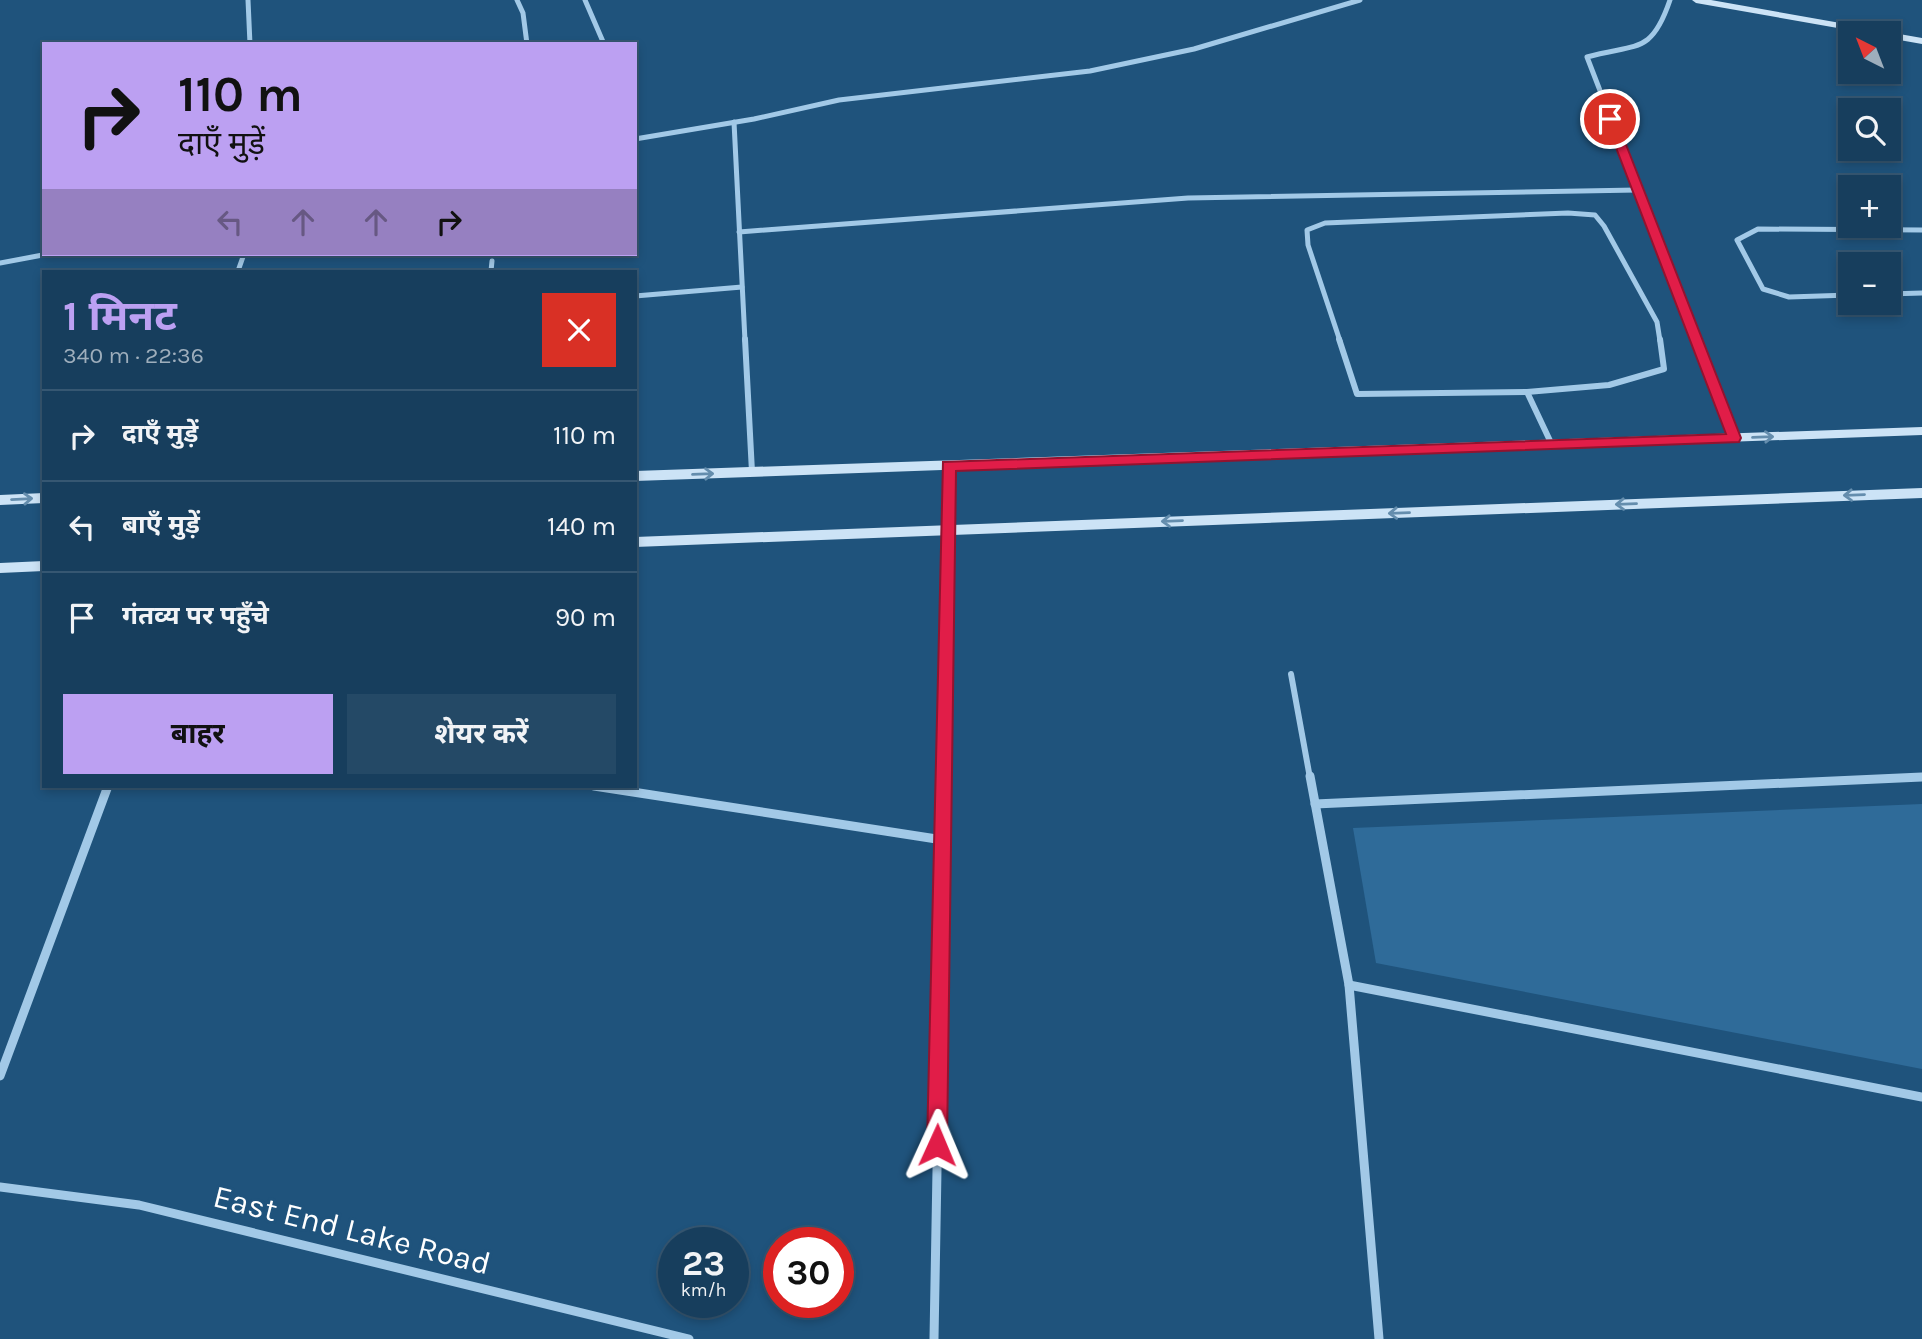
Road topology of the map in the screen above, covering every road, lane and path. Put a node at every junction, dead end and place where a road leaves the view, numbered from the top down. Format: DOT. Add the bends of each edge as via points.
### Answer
graph roads {
  1 [pos="248,0"];
  2 [pos="517,0"];
  3 [pos="584,0"];
  4 [pos="1360,0"];
  5 [pos="1670,0"];
  6 [pos="1696,0"];
  7 [pos="1838,25"];
  8 [pos="1901,37"];
  9 [pos="1922,41"];
  10 [pos="250,42"];
  11 [pos="527,42"];
  12 [pos="603,42"];
  13 [pos="734,122"];
  14 [pos="637,139"];
  15 [pos="1637,190"];
  16 [pos="1922,230"];
  17 [pos="739,232"];
  18 [pos="42,255"];
  19 [pos="492,261"];
  20 [pos="0,263"];
  21 [pos="491,270"];
  22 [pos="742,287"];
  23 [pos="1922,293"];
  24 [pos="1901,294"];
  25 [pos="1838,295"];
  26 [pos="637,296"];
  27 [pos="1527,392"];
  28 [pos="1922,431"];
  29 [pos="1734,438"];
  30 [pos="1552,445"];
  31 [pos="948,466"];
  32 [pos="752,472"];
  33 [pos="637,477"];
  34 [pos="1922,493"];
  35 [pos="42,498"];
  36 [pos="0,500"];
  37 [pos="949,530"];
  38 [pos="637,542"];
  39 [pos="42,566"];
  40 [pos="0,568"];
  41 [pos="1291,674"];
  42 [pos="1922,777"];
  43 [pos="107,788"];
  44 [pos="607,788"];
  45 [pos="1315,804"];
  46 [pos="943,840"];
  47 [pos="1349,985"];
  48 [pos="0,1076"];
  49 [pos="1922,1097"];
  50 [pos="0,1187"];
  51 [pos="689,1339"];
  52 [pos="934,1339"];
  53 [pos="1380,1339"];
  1 -- 10 [label="street"];
  2 -- 11 [label="street"];
  3 -- 12 [label="street"];
  4 -- 13 [label="street" via="1194,49 1090,71 839,100"];
  5 -- 15 [label="street" via="1653,40 1587,57"];
  6 -- 7 [label="street"];
  8 -- 9 [label="street"];
  13 -- 14 [label="street"];
  13 -- 17 [label="street"];
  15 -- 17 [label="street" via="1188,198"];
  15 -- 29 [label="street"];
  16 -- 25 [label="street" via="1758,229 1737,240 1763,289 1789,297"];
  17 -- 22 [label="street"];
  18 -- 20 [label="street"];
  19 -- 21 [label="street"];
  22 -- 26 [label="street"];
  22 -- 32 [label="street"];
  23 -- 24 [label="street"];
  27 -- 27 [label="street" via="1609,385 1664,369 1657,322 1595,215 1325,223 1307,230 1357,394"];
  27 -- 30 [label="street"];
  29 -- 28 [label="street, one-way"];
  29 -- 30 [label="street"];
  30 -- 31 [label="street"];
  31 -- 32 [label="street"];
  31 -- 37 [label="street"];
  33 -- 32 [label="street, one-way"];
  34 -- 37 [label="street, one-way"];
  36 -- 35 [label="street, one-way"];
  37 -- 38 [label="street"];
  37 -- 46 [label="street"];
  39 -- 40 [label="street"];
  41 -- 45 [label="street"];
  42 -- 45 [label="street"];
  43 -- 48 [label="street"];
  44 -- 46 [label="street"];
  45 -- 47 [label="street"];
  46 -- 52 [label="street"];
  47 -- 49 [label="street"];
  47 -- 53 [label="street"];
  50 -- 51 [label="street, East End Lake Road" via="139,1205"];
}
